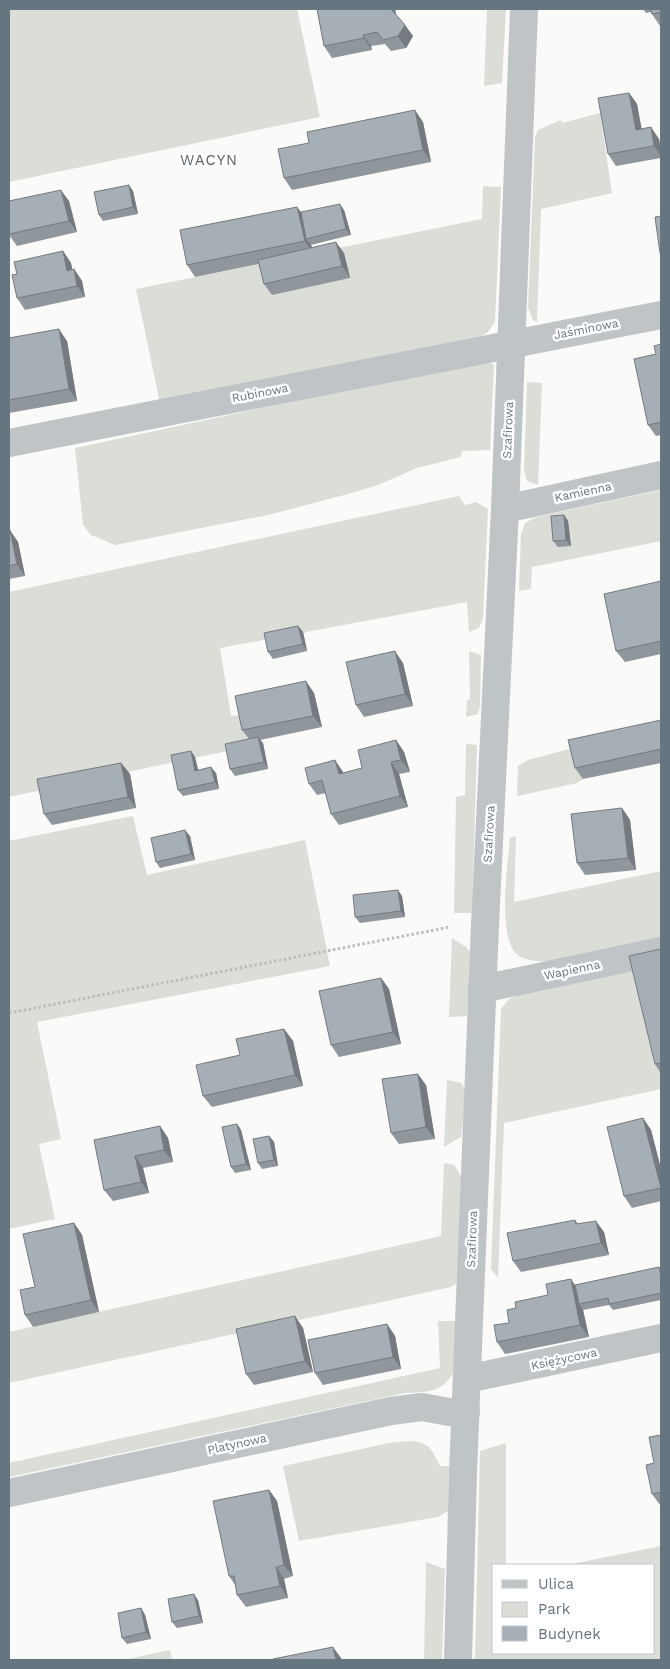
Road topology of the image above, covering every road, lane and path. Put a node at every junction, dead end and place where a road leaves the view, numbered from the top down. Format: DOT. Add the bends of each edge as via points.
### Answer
graph roads {
  1 [pos="524,9"];
  2 [pos="661,314"];
  3 [pos="511,344"];
  4 [pos="9,443"];
  5 [pos="661,475"];
  6 [pos="505,509"];
  7 [pos="485,925"];
  8 [pos="661,951"];
  9 [pos="482,989"];
  10 [pos="9,1014"];
  11 [pos="661,1338"];
  12 [pos="467,1379"];
  13 [pos="466,1412"];
  14 [pos="9,1493"];
  15 [pos="458,1660"];
  1 -- 3 [label="street, Szafirowa"];
  2 -- 3 [label="street, Jaśminowa"];
  3 -- 4 [label="street, Rubinowa"];
  3 -- 6 [label="street, Szafirowa"];
  5 -- 6 [label="street, Kamienna"];
  6 -- 7 [label="street, Szafirowa"];
  7 -- 9 [label="street, Szafirowa"];
  7 -- 10 [label="path" via="454,927"];
  8 -- 9 [label="street, Wapienna"];
  9 -- 12 [label="street, Szafirowa"];
  11 -- 12 [label="street, Księżycowa"];
  12 -- 13 [label="street, Szafirowa"];
  13 -- 14 [label="street, Platynowa" via="422,1407 391,1411"];
  13 -- 15 [label="street, Szafirowa"];
}
